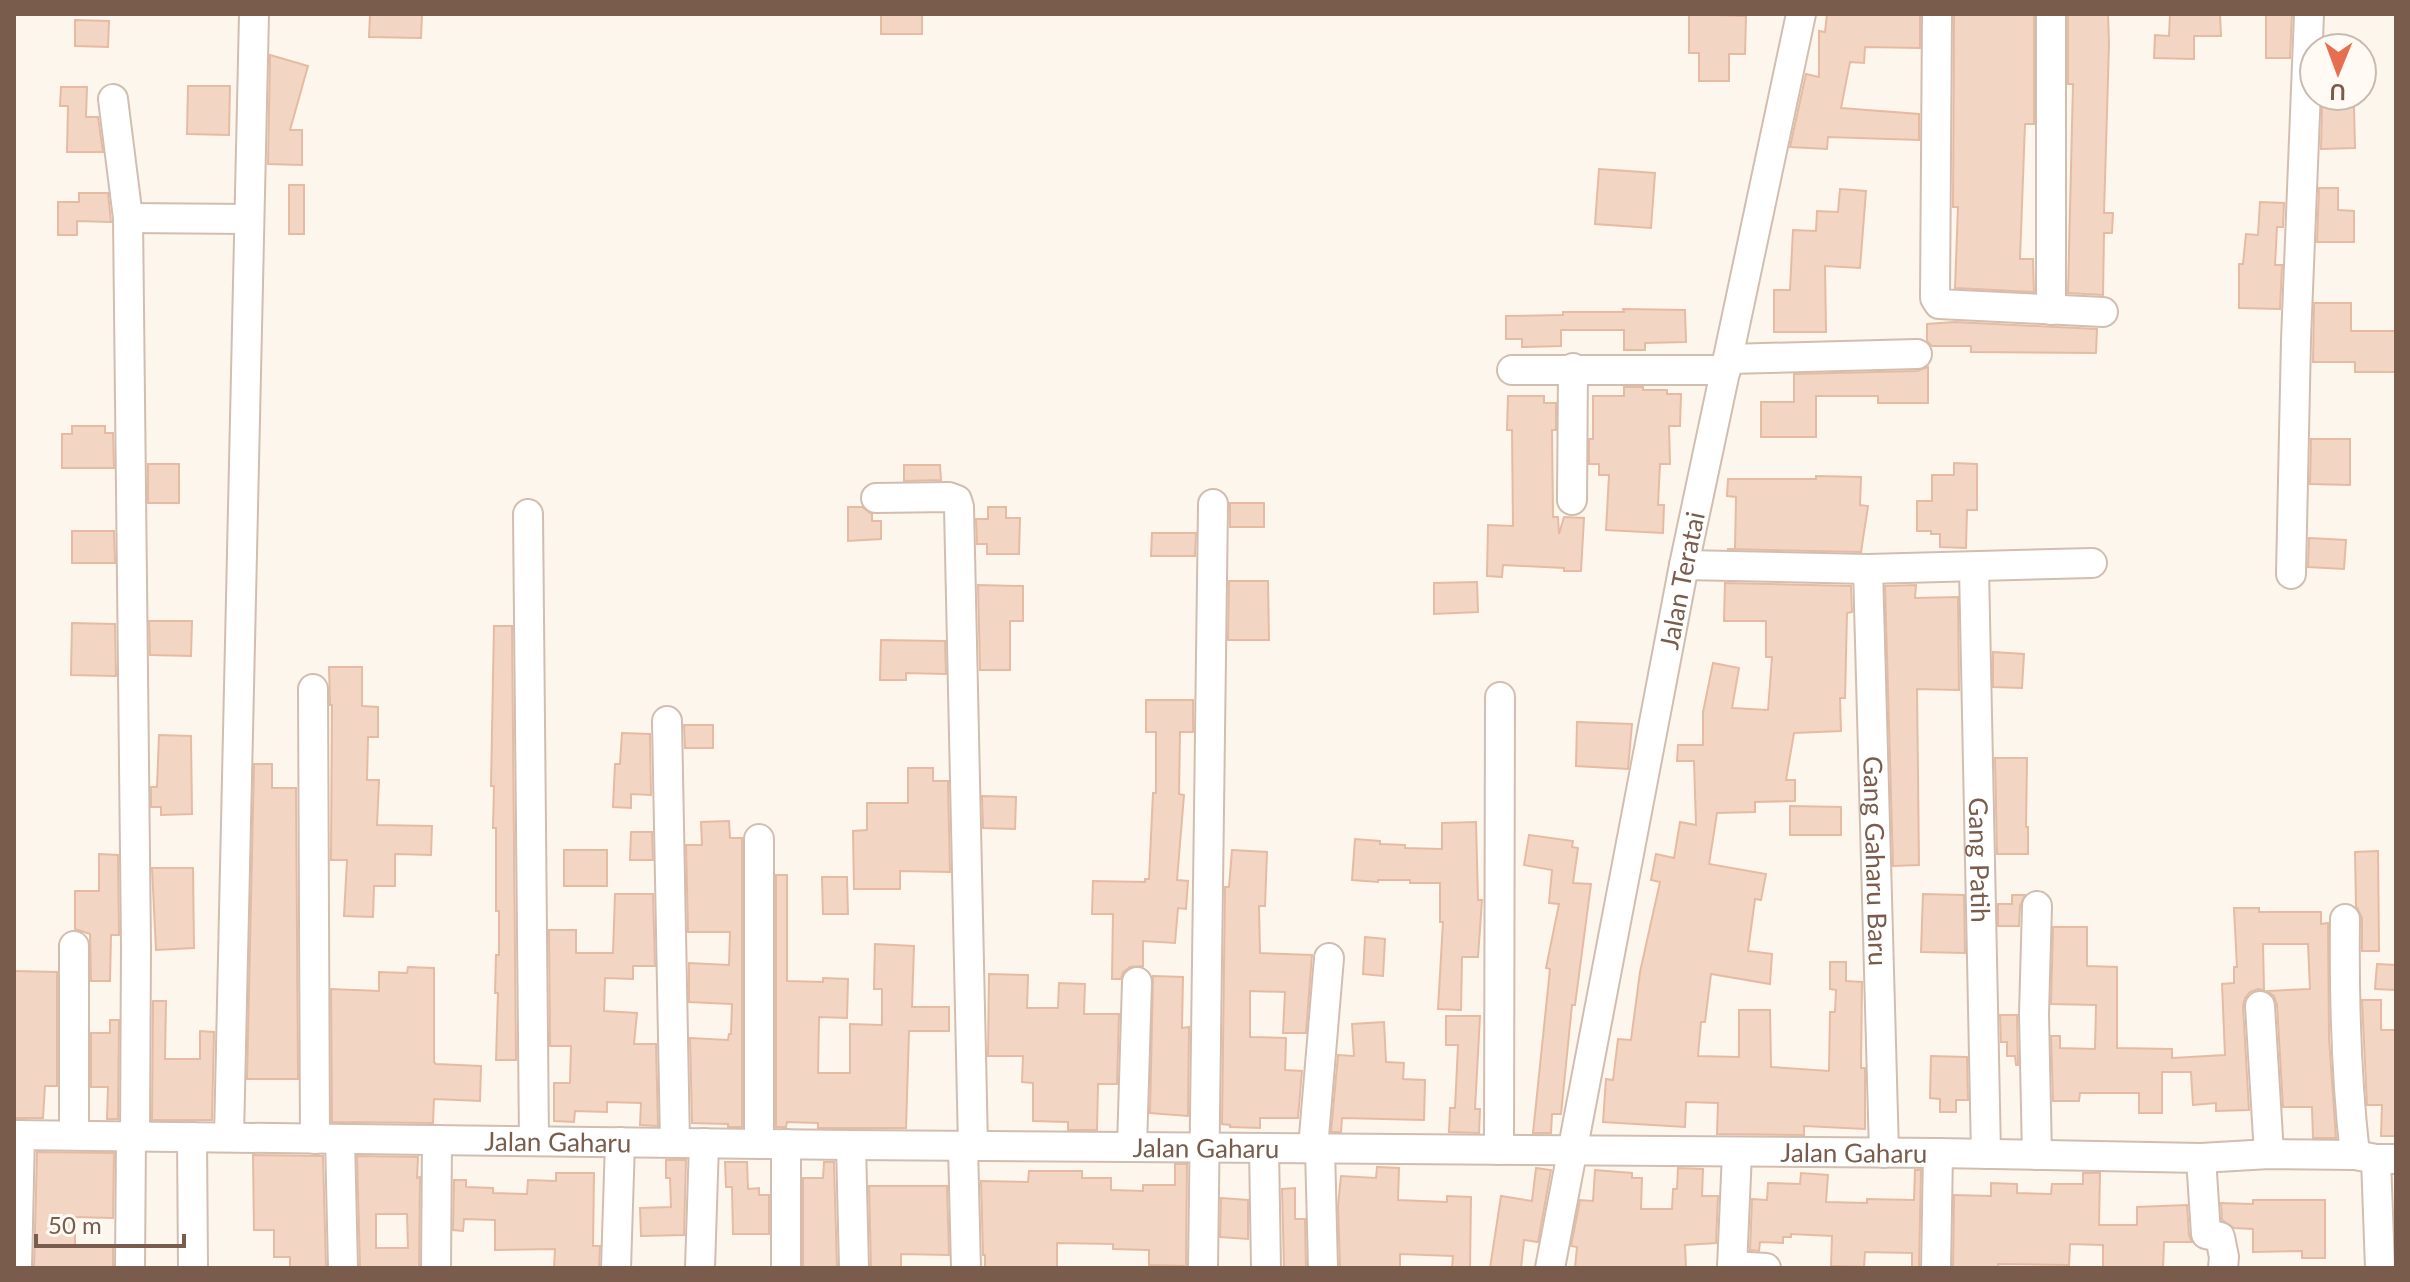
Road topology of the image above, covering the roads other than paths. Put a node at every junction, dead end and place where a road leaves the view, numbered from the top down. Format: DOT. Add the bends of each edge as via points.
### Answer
graph roads {
  1 [pos="254,14"];
  2 [pos="1801,14"];
  3 [pos="1937,14"];
  4 [pos="2051,14"];
  5 [pos="2309,14"];
  6 [pos="113,99"];
  7 [pos="128,218"];
  8 [pos="249,219"];
  9 [pos="2051,310"];
  10 [pos="2103,312"];
  11 [pos="1917,354"];
  12 [pos="1727,364"];
  13 [pos="1573,368"];
  14 [pos="1512,370"];
  15 [pos="876,498"];
  16 [pos="1572,500"];
  17 [pos="1213,504"];
  18 [pos="528,514"];
  19 [pos="2092,563"];
  20 [pos="1684,565"];
  21 [pos="1974,568"];
  22 [pos="1868,569"];
  23 [pos="2291,574"];
  24 [pos="313,689"];
  25 [pos="1500,697"];
  26 [pos="667,721"];
  27 [pos="759,839"];
  28 [pos="2037,906"];
  29 [pos="2345,919"];
  30 [pos="74,946"];
  31 [pos="1329,958"];
  32 [pos="1137,982"];
  33 [pos="2260,1006"];
  34 [pos="17,1135"];
  35 [pos="74,1135"];
  36 [pos="133,1136"];
  37 [pos="192,1137"];
  38 [pos="229,1137"];
  39 [pos="327,1139"];
  40 [pos="437,1140"];
  41 [pos="534,1141"];
  42 [pos="620,1142"];
  43 [pos="675,1143"];
  44 [pos="704,1143"];
  45 [pos="772,1144"];
  46 [pos="851,1145"];
  47 [pos="968,1146"];
  48 [pos="1132,1147"];
  49 [pos="1204,1148"];
  50 [pos="1264,1148"];
  51 [pos="1317,1148"];
  52 [pos="1499,1150"];
  53 [pos="1571,1150"];
  54 [pos="1737,1152"];
  55 [pos="1884,1153"];
  56 [pos="1938,1153"];
  57 [pos="1986,1154"];
  58 [pos="2269,1154"];
  59 [pos="2037,1155"];
  60 [pos="2376,1157"];
  61 [pos="2201,1158"];
  62 [pos="1732,1267"];
  63 [pos="17,1268"];
  64 [pos="130,1268"];
  65 [pos="193,1268"];
  66 [pos="343,1268"];
  67 [pos="436,1268"];
  68 [pos="616,1268"];
  69 [pos="700,1268"];
  70 [pos="786,1268"];
  71 [pos="854,1268"];
  72 [pos="966,1268"];
  73 [pos="1203,1268"];
  74 [pos="1266,1268"];
  75 [pos="1323,1268"];
  76 [pos="1550,1268"];
  77 [pos="1766,1268"];
  78 [pos="1936,1268"];
  79 [pos="2223,1268"];
  80 [pos="2380,1268"];
  1 -- 8 [label="street"];
  2 -- 12 [label="street, Jalan Teratai"];
  3 -- 9 [label="street" via="1935,298 1939,304"];
  4 -- 9 [label="street"];
  5 -- 23 [label="street"];
  6 -- 7 [label="street"];
  7 -- 8 [label="street"];
  7 -- 36 [label="street" via="136,946"];
  8 -- 38 [label="street"];
  9 -- 10 [label="street"];
  11 -- 12 [label="street"];
  12 -- 13 [label="street"];
  12 -- 20 [label="street, Jalan Teratai"];
  13 -- 14 [label="street"];
  13 -- 16 [label="street"];
  15 -- 47 [label="street" via="949,497 959,507"];
  17 -- 49 [label="street"];
  18 -- 41 [label="street"];
  19 -- 21 [label="street"];
  20 -- 22 [label="street"];
  20 -- 53 [label="street, Jalan Teratai"];
  21 -- 22 [label="street"];
  21 -- 57 [label="street, Gang Patih"];
  22 -- 55 [label="street, Gang Gaharu Baru"];
  24 -- 39 [label="street"];
  25 -- 52 [label="street"];
  26 -- 43 [label="street"];
  27 -- 45 [label="street"];
  28 -- 59 [label="street"];
  29 -- 60 [label="street" via="2346,1051"];
  30 -- 35 [label="street"];
  31 -- 51 [label="street"];
  32 -- 48 [label="street"];
  33 -- 58 [label="street"];
  34 -- 35 [label="street, Jalan Gaharu"];
  34 -- 63 [label="street"];
  35 -- 36 [label="street, Jalan Gaharu"];
  36 -- 37 [label="street, Jalan Gaharu"];
  36 -- 64 [label="street"];
  37 -- 38 [label="street, Jalan Gaharu"];
  37 -- 65 [label="street"];
  38 -- 39 [label="street, Jalan Gaharu"];
  39 -- 40 [label="street, Jalan Gaharu"];
  39 -- 66 [label="street"];
  40 -- 41 [label="street, Jalan Gaharu"];
  40 -- 67 [label="street"];
  41 -- 42 [label="street, Jalan Gaharu"];
  42 -- 43 [label="street, Jalan Gaharu"];
  42 -- 68 [label="street"];
  43 -- 44 [label="street, Jalan Gaharu"];
  44 -- 45 [label="street, Jalan Gaharu"];
  44 -- 69 [label="street"];
  45 -- 46 [label="street, Jalan Gaharu"];
  45 -- 70 [label="street"];
  46 -- 47 [label="street, Jalan Gaharu"];
  46 -- 71 [label="street"];
  47 -- 48 [label="street, Jalan Gaharu"];
  47 -- 72 [label="street"];
  48 -- 49 [label="street, Jalan Gaharu"];
  49 -- 50 [label="street, Jalan Gaharu"];
  49 -- 73 [label="street"];
  50 -- 51 [label="street, Jalan Gaharu"];
  50 -- 74 [label="street"];
  51 -- 52 [label="street, Jalan Gaharu"];
  51 -- 75 [label="street"];
  52 -- 53 [label="street, Jalan Gaharu"];
  53 -- 54 [label="street, Jalan Gaharu"];
  53 -- 76 [label="street, Jalan Teratai"];
  54 -- 55 [label="street, Jalan Gaharu"];
  54 -- 62 [label="street"];
  55 -- 56 [label="street, Jalan Gaharu"];
  56 -- 57 [label="street, Jalan Gaharu"];
  56 -- 78 [label="street"];
  57 -- 59 [label="street, Jalan Gaharu"];
  58 -- 60 [label="street, Jalan Gaharu"];
  58 -- 61 [label="street, Jalan Gaharu"];
  59 -- 61 [label="street, Jalan Gaharu"];
  60 -- 80 [label="street"];
  61 -- 79 [label="street" via="2206,1234 2220,1237"];
  62 -- 77 [label="street"];
}
